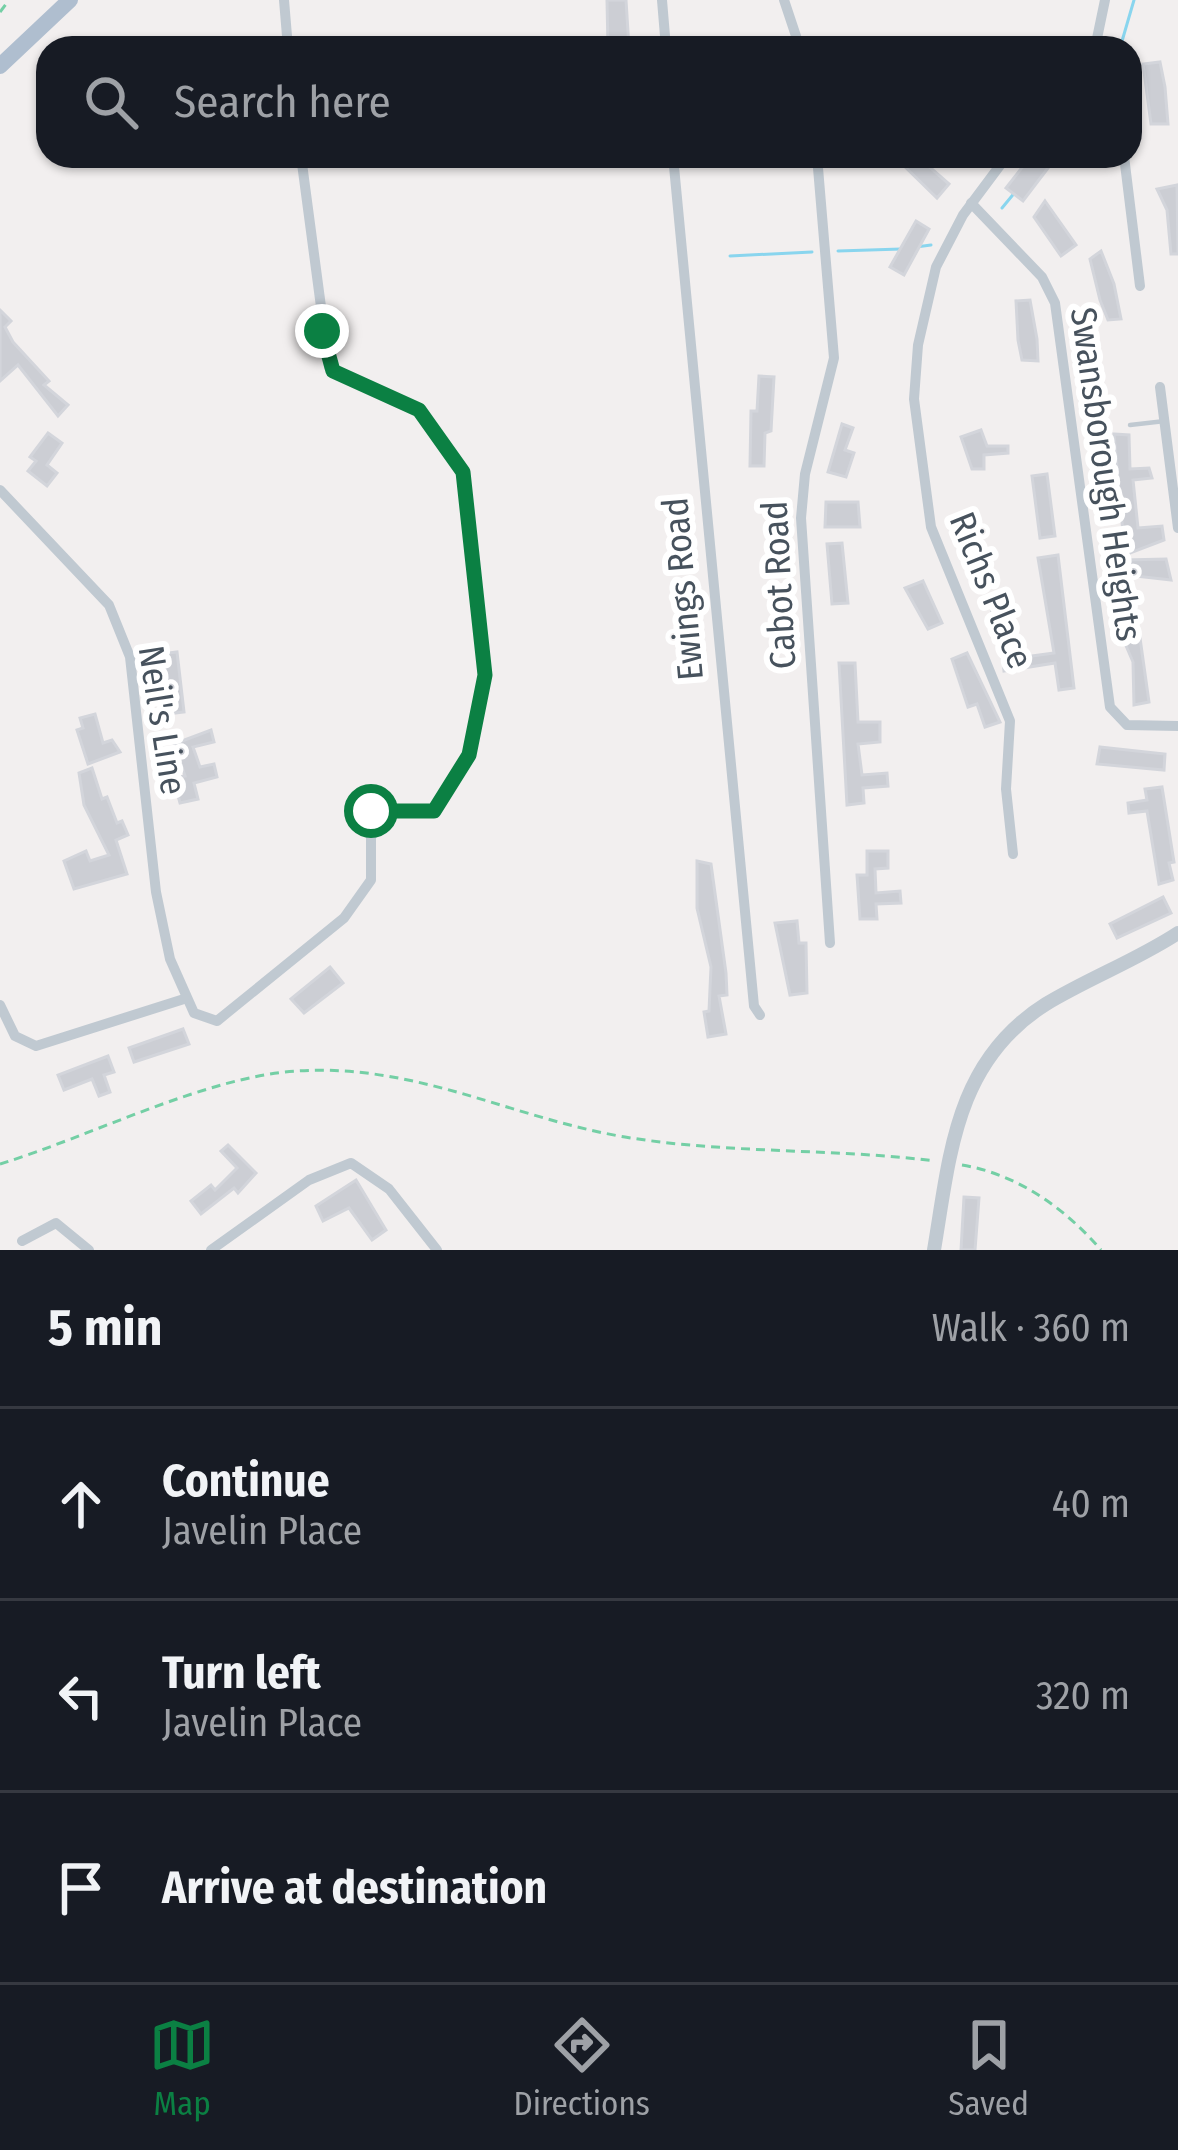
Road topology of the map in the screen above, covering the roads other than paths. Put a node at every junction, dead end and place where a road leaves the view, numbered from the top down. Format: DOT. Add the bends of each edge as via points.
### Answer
graph roads {
  1 [pos="70,0"];
  2 [pos="284,0"];
  3 [pos="662,0"];
  4 [pos="784,0"];
  5 [pos="1105,0"];
  6 [pos="287,36"];
  7 [pos="664,36"];
  8 [pos="796,36"];
  9 [pos="1098,36"];
  10 [pos="0,66"];
  11 [pos="303,168"];
  12 [pos="674,168"];
  13 [pos="818,168"];
  14 [pos="998,168"];
  15 [pos="1125,168"];
  16 [pos="971,203"];
  17 [pos="1140,286"];
  18 [pos="1160,387"];
  19 [pos="1165,421"];
  20 [pos="1130,424"];
  21 [pos="0,490"];
  22 [pos="1178,528"];
  23 [pos="1178,726"];
  24 [pos="1013,854"];
  25 [pos="1178,932"];
  26 [pos="830,943"];
  27 [pos="184,999"];
  28 [pos="0,1005"];
  29 [pos="760,1016"];
  30 [pos="22,1241"];
  31 [pos="89,1250"];
  32 [pos="211,1250"];
  33 [pos="437,1250"];
  34 [pos="934,1250"];
  1 -- 10 [label="main road"];
  2 -- 6 [label="street"];
  3 -- 7 [label="street"];
  4 -- 8 [label="street"];
  5 -- 9 [label="street"];
  11 -- 27 [label="street" via="329,367 419,410 461,466 485,675 469,755 434,811 371,811 371,880 344,918 217,1021"];
  12 -- 29 [label="street, Ewings Road" via="716,645"];
  13 -- 26 [label="street, Cabot Road" via="834,358 801,518"];
  14 -- 16 [label="street, Richs Place"];
  15 -- 17 [label="street"];
  16 -- 23 [label="street, Swansborough Heights" via="1042,277 1055,303 1110,706 1127,725"];
  16 -- 24 [label="street, Richs Place" via="941,253 928,295 915,417 931,527 1010,721"];
  18 -- 19 [label="street"];
  19 -- 20 [label="lane"];
  19 -- 22 [label="street"];
  21 -- 27 [label="street, Neil's Line" via="109,605 130,656 156,892"];
  25 -- 34 [label="street" via="1049,1002 1012,1032 967,1093 946,1163"];
  27 -- 28 [label="street" via="36,1046 15,1036"];
  30 -- 31 [label="street" via="56,1223"];
  32 -- 33 [label="street" via="309,1180 351,1163 389,1189"];
}
